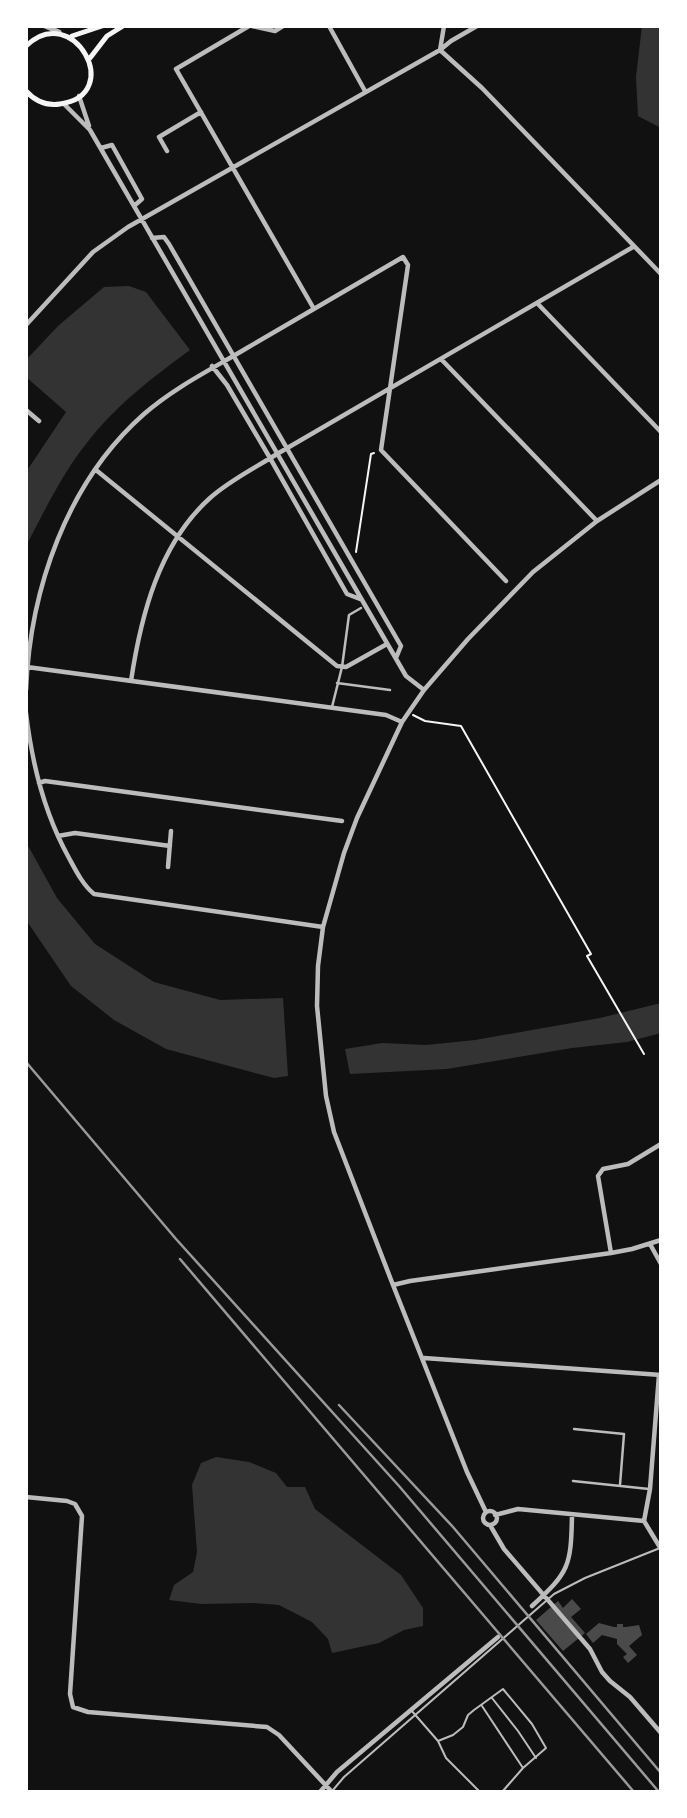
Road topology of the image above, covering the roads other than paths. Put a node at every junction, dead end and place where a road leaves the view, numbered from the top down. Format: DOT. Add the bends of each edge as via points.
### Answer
graph roads {
  1 [pos="46,26"];
  2 [pos="102,26"];
  3 [pos="123,26"];
  4 [pos="250,26"];
  5 [pos="283,26"];
  6 [pos="329,26"];
  7 [pos="444,26"];
  8 [pos="477,26"];
  9 [pos="59,32"];
  10 [pos="72,36"];
  11 [pos="26,46"];
  12 [pos="440,50"];
  13 [pos="90,58"];
  14 [pos="26,91"];
  15 [pos="365,91"];
  16 [pos="79,96"];
  17 [pos="36,100"];
  18 [pos="26,101"];
  19 [pos="64,104"];
  20 [pos="201,112"];
  21 [pos="90,130"];
  22 [pos="100,148"];
  23 [pos="167,151"];
  24 [pos="233,168"];
  25 [pos="134,206"];
  26 [pos="142,219"];
  27 [pos="152,238"];
  28 [pos="633,247"];
  29 [pos="661,274"];
  30 [pos="538,304"];
  31 [pos="314,309"];
  32 [pos="26,325"];
  33 [pos="234,355"];
  34 [pos="441,359"];
  35 [pos="223,361"];
  36 [pos="212,366"];
  37 [pos="390,389"];
  38 [pos="26,410"];
  39 [pos="39,421"];
  40 [pos="661,432"];
  41 [pos="288,448"];
  42 [pos="277,454"];
  43 [pos="270,458"];
  44 [pos="96,470"];
  45 [pos="661,480"];
  46 [pos="597,521"];
  47 [pos="178,538"];
  48 [pos="361,577"];
  49 [pos="506,581"];
  50 [pos="354,587"];
  51 [pos="361,599"];
  52 [pos="361,608"];
  53 [pos="387,644"];
  54 [pos="396,658"];
  55 [pos="27,667"];
  56 [pos="342,667"];
  57 [pos="131,681"];
  58 [pos="337,683"];
  59 [pos="26,690"];
  60 [pos="390,690"];
  61 [pos="425,690"];
  62 [pos="332,707"];
  63 [pos="26,713"];
  64 [pos="402,722"];
  65 [pos="39,783"];
  66 [pos="342,821"];
  67 [pos="171,831"];
  68 [pos="58,836"];
  69 [pos="170,846"];
  70 [pos="168,867"];
  71 [pos="323,927"];
  72 [pos="661,1144"];
  73 [pos="661,1240"];
  74 [pos="650,1244"];
  75 [pos="611,1253"];
  76 [pos="661,1264"];
  77 [pos="393,1285"];
  78 [pos="424,1358"];
  79 [pos="660,1375"];
  80 [pos="575,1429"];
  81 [pos="573,1481"];
  82 [pos="620,1485"];
  83 [pos="650,1489"];
  84 [pos="26,1497"];
  85 [pos="486,1512"];
  86 [pos="495,1515"];
  87 [pos="572,1515"];
  88 [pos="644,1521"];
  89 [pos="490,1525"];
  90 [pos="661,1548"];
  91 [pos="531,1606"];
  92 [pos="499,1637"];
  93 [pos="492,1698"];
  94 [pos="481,1705"];
  95 [pos="411,1709"];
  96 [pos="415,1716"];
  97 [pos="661,1733"];
  98 [pos="438,1741"];
  99 [pos="536,1758"];
  100 [pos="523,1768"];
  101 [pos="325,1783"];
  102 [pos="320,1792"];
  103 [pos="332,1792"];
  104 [pos="480,1792"];
  105 [pos="502,1792"];
  1 -- 9 [label="street"];
  2 -- 10 [label="main road"];
  3 -- 13 [label="main road" via="107,36"];
  4 -- 5 [label="street" via="275,31"];
  4 -- 20 [label="street" via="176,69"];
  6 -- 15 [label="street"];
  7 -- 12 [label="street"];
  8 -- 12 [label="street"];
  9 -- 10 [label="main road"];
  9 -- 11 [label="main road" via="43,34"];
  10 -- 13 [label="main road"];
  12 -- 15 [label="street"];
  12 -- 28 [label="street"];
  13 -- 16 [label="main road" via="90,78"];
  14 -- 17 [label="main road"];
  15 -- 24 [label="street"];
  16 -- 19 [label="main road"];
  16 -- 21 [label="street"];
  17 -- 18 [label="main road"];
  17 -- 19 [label="main road"];
  19 -- 21 [label="street"];
  20 -- 23 [label="street" via="159,137"];
  20 -- 24 [label="street"];
  21 -- 22 [label="street"];
  22 -- 25 [label="street"];
  22 -- 25 [label="street" via="112,145 142,199"];
  24 -- 26 [label="street"];
  24 -- 31 [label="street"];
  25 -- 26 [label="street"];
  26 -- 27 [label="street"];
  26 -- 32 [label="street" via="93,252"];
  27 -- 33 [label="street" via="164,237 169,244"];
  27 -- 35 [label="street"];
  28 -- 29 [label="street"];
  28 -- 30 [label="street"];
  30 -- 34 [label="street"];
  30 -- 40 [label="street"];
  31 -- 33 [label="street"];
  31 -- 37 [label="street" via="403,257 408,265"];
  33 -- 35 [label="street"];
  33 -- 41 [label="street"];
  34 -- 37 [label="street"];
  34 -- 46 [label="street"];
  35 -- 36 [label="street"];
  35 -- 42 [label="street"];
  36 -- 43 [label="street"];
  36 -- 44 [label="street" via="127,430"];
  37 -- 41 [label="street"];
  37 -- 49 [label="street" via="381,450"];
  38 -- 39 [label="street"];
  41 -- 42 [label="street"];
  41 -- 48 [label="street"];
  42 -- 43 [label="street"];
  42 -- 50 [label="street"];
  43 -- 47 [label="street" via="210,498"];
  43 -- 51 [label="street" via="347,594"];
  44 -- 47 [label="street"];
  44 -- 55 [label="street" via="73,507 48,565 30,632"];
  45 -- 46 [label="street"];
  46 -- 61 [label="street" via="506,599"];
  47 -- 56 [label="street"];
  47 -- 57 [label="street" via="148,602"];
  48 -- 50 [label="street"];
  48 -- 54 [label="street" via="401,646"];
  50 -- 51 [label="street"];
  51 -- 53 [label="street"];
  52 -- 56 [label="street" via="349,615"];
  53 -- 54 [label="street"];
  53 -- 56 [label="street"];
  54 -- 61 [label="street" via="406,676"];
  55 -- 57 [label="street"];
  55 -- 59 [label="street"];
  56 -- 58 [label="street"];
  57 -- 62 [label="street"];
  58 -- 60 [label="street"];
  58 -- 62 [label="street"];
  61 -- 64 [label="street"];
  62 -- 64 [label="street"];
  63 -- 65 [label="street"];
  64 -- 71 [label="street" via="357,818"];
  65 -- 66 [label="street"];
  65 -- 68 [label="street"];
  67 -- 69 [label="street"];
  68 -- 69 [label="street" via="75,833"];
  68 -- 71 [label="street" via="89,890 100,896"];
  69 -- 70 [label="street"];
  71 -- 77 [label="street" via="317,997 326,1096 334,1132"];
  72 -- 75 [label="street" via="628,1164 603,1169 598,1176"];
  73 -- 74 [label="street"];
  74 -- 75 [label="street"];
  74 -- 76 [label="street"];
  75 -- 77 [label="street"];
  77 -- 78 [label="street"];
  78 -- 79 [label="street"];
  78 -- 85 [label="street"];
  79 -- 83 [label="street"];
  80 -- 82 [label="street" via="624,1434"];
  81 -- 82 [label="street"];
  82 -- 83 [label="street"];
  83 -- 88 [label="street"];
  84 -- 101 [label="street" via="67,1501 75,1504 82,1516 70,1694 73,1707 267,1727"];
  85 -- 86 [label="street"];
  85 -- 89 [label="street" via="483,1519"];
  86 -- 87 [label="street" via="518,1509"];
  86 -- 89 [label="street" via="496,1521"];
  87 -- 88 [label="street"];
  87 -- 91 [label="street" via="569,1564"];
  88 -- 90 [label="street"];
  89 -- 97 [label="street" via="504,1549 590,1650 598,1667"];
  90 -- 96 [label="lane" via="554,1594"];
  92 -- 95 [label="street"];
  93 -- 94 [label="lane"];
  93 -- 99 [label="lane"];
  93 -- 99 [label="lane" via="503,1689 532,1724 546,1748"];
  94 -- 98 [label="lane" via="468,1715 463,1727"];
  94 -- 100 [label="lane"];
  95 -- 96 [label="lane"];
  95 -- 101 [label="street"];
  96 -- 98 [label="lane"];
  96 -- 103 [label="lane"];
  98 -- 104 [label="lane" via="446,1758"];
  99 -- 100 [label="lane"];
  100 -- 105 [label="lane"];
  101 -- 102 [label="street"];
  101 -- 103 [label="street"];
}
